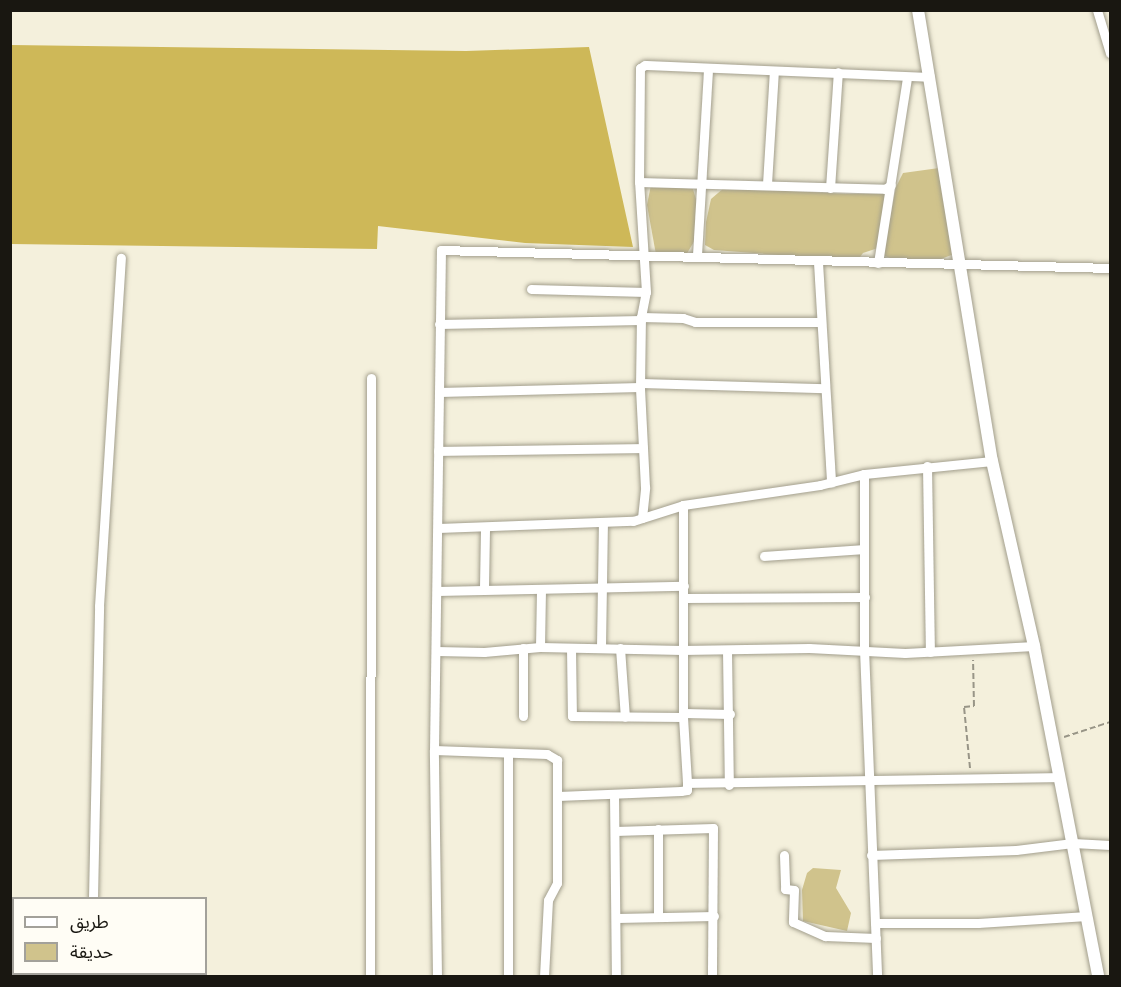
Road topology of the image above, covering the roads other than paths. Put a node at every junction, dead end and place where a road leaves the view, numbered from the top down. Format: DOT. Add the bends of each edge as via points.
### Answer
graph roads {
  1 [pos="918,10"];
  2 [pos="1097,10"];
  3 [pos="1110,53"];
  4 [pos="708,68"];
  5 [pos="774,71"];
  6 [pos="838,72"];
  7 [pos="907,78"];
  8 [pos="930,78"];
  9 [pos="639,182"];
  10 [pos="699,183"];
  11 [pos="767,184"];
  12 [pos="891,185"];
  13 [pos="830,188"];
  14 [pos="642,254"];
  15 [pos="697,255"];
  16 [pos="121,258"];
  17 [pos="818,262"];
  18 [pos="878,263"];
  19 [pos="960,266"];
  20 [pos="1110,268"];
  21 [pos="531,289"];
  22 [pos="646,292"];
  23 [pos="641,318"];
  24 [pos="821,322"];
  25 [pos="439,324"];
  26 [pos="371,378"];
  27 [pos="640,385"];
  28 [pos="825,388"];
  29 [pos="439,392"];
  30 [pos="643,448"];
  31 [pos="438,450"];
  32 [pos="992,461"];
  33 [pos="927,466"];
  34 [pos="864,474"];
  35 [pos="831,483"];
  36 [pos="683,505"];
  37 [pos="642,518"];
  38 [pos="603,522"];
  39 [pos="485,527"];
  40 [pos="438,528"];
  41 [pos="864,549"];
  42 [pos="764,556"];
  43 [pos="684,586"];
  44 [pos="484,587"];
  45 [pos="605,588"];
  46 [pos="541,589"];
  47 [pos="437,591"];
  48 [pos="865,597"];
  49 [pos="683,598"];
  50 [pos="1034,646"];
  51 [pos="540,647"];
  52 [pos="601,647"];
  53 [pos="524,648"];
  54 [pos="571,648"];
  55 [pos="620,648"];
  56 [pos="864,649"];
  57 [pos="727,650"];
  58 [pos="436,651"];
  59 [pos="682,651"];
  60 [pos="930,652"];
  61 [pos="730,714"];
  62 [pos="683,715"];
  63 [pos="523,716"];
  64 [pos="625,717"];
  65 [pos="434,750"];
  66 [pos="508,754"];
  67 [pos="1060,777"];
  68 [pos="687,783"];
  69 [pos="870,783"];
  70 [pos="729,784"];
  71 [pos="614,794"];
  72 [pos="558,796"];
  73 [pos="658,829"];
  74 [pos="615,831"];
  75 [pos="1073,843"];
  76 [pos="1110,845"];
  77 [pos="784,855"];
  78 [pos="871,855"];
  79 [pos="93,897"];
  80 [pos="714,916"];
  81 [pos="1087,916"];
  82 [pos="658,917"];
  83 [pos="617,918"];
  84 [pos="875,923"];
  85 [pos="876,938"];
  86 [pos="370,976"];
  87 [pos="437,976"];
  88 [pos="508,976"];
  89 [pos="544,976"];
  90 [pos="616,976"];
  91 [pos="712,976"];
  92 [pos="877,976"];
  93 [pos="1098,976"];
  1 -- 8 [label="street"];
  2 -- 3 [label="street"];
  4 -- 5 [label="street"];
  4 -- 9 [label="street" via="640,68"];
  4 -- 10 [label="street"];
  5 -- 6 [label="street"];
  5 -- 11 [label="street"];
  6 -- 7 [label="street"];
  6 -- 13 [label="street"];
  7 -- 8 [label="street"];
  7 -- 12 [label="street"];
  8 -- 19 [label="street"];
  9 -- 10 [label="street"];
  9 -- 14 [label="street"];
  10 -- 11 [label="street"];
  10 -- 15 [label="street"];
  11 -- 13 [label="street"];
  12 -- 13 [label="street" via="885,189"];
  12 -- 18 [label="street"];
  14 -- 15 [label="street"];
  14 -- 22 [label="street"];
  14 -- 25 [label="street" via="441,250"];
  15 -- 17 [label="street"];
  16 -- 79 [label="street" via="99,606"];
  17 -- 18 [label="street"];
  17 -- 24 [label="street"];
  18 -- 19 [label="street"];
  19 -- 20 [label="street"];
  19 -- 32 [label="street"];
  21 -- 22 [label="street"];
  22 -- 23 [label="street"];
  23 -- 24 [label="street"];
  23 -- 25 [label="street"];
  23 -- 27 [label="street"];
  24 -- 28 [label="street"];
  25 -- 29 [label="street"];
  26 -- 86 [label="street"];
  27 -- 28 [label="street"];
  27 -- 29 [label="street"];
  27 -- 30 [label="street"];
  28 -- 35 [label="street"];
  29 -- 31 [label="street"];
  30 -- 31 [label="street"];
  30 -- 37 [label="street"];
  31 -- 40 [label="street"];
  32 -- 33 [label="street"];
  32 -- 50 [label="street"];
  33 -- 34 [label="street"];
  33 -- 60 [label="street"];
  34 -- 35 [label="street"];
  34 -- 41 [label="street"];
  35 -- 36 [label="street"];
  36 -- 37 [label="street"];
  36 -- 43 [label="street"];
  37 -- 38 [label="street"];
  38 -- 39 [label="street"];
  38 -- 45 [label="street"];
  39 -- 40 [label="street"];
  39 -- 44 [label="street"];
  40 -- 47 [label="street"];
  41 -- 42 [label="street"];
  41 -- 48 [label="street"];
  43 -- 45 [label="street"];
  43 -- 49 [label="street"];
  44 -- 46 [label="street"];
  44 -- 47 [label="street"];
  45 -- 46 [label="street"];
  45 -- 52 [label="street"];
  46 -- 51 [label="street"];
  47 -- 58 [label="street"];
  48 -- 49 [label="street"];
  48 -- 56 [label="street"];
  49 -- 59 [label="street"];
  50 -- 60 [label="street"];
  50 -- 67 [label="street"];
  51 -- 53 [label="street"];
  51 -- 54 [label="street"];
  52 -- 54 [label="street"];
  52 -- 55 [label="street"];
  53 -- 58 [label="street"];
  53 -- 63 [label="street"];
  54 -- 64 [label="street" via="572,716"];
  55 -- 59 [label="street"];
  55 -- 64 [label="street"];
  56 -- 57 [label="street"];
  56 -- 60 [label="street"];
  56 -- 69 [label="street"];
  57 -- 59 [label="street"];
  57 -- 61 [label="street"];
  58 -- 65 [label="street"];
  59 -- 62 [label="street"];
  61 -- 62 [label="street"];
  61 -- 70 [label="street"];
  62 -- 64 [label="street"];
  62 -- 68 [label="street"];
  65 -- 66 [label="street"];
  65 -- 87 [label="street"];
  66 -- 72 [label="street" via="555,757"];
  66 -- 88 [label="street"];
  67 -- 69 [label="street"];
  67 -- 75 [label="street"];
  68 -- 70 [label="street"];
  68 -- 71 [label="street" via="687,790 681,791"];
  69 -- 70 [label="street"];
  69 -- 78 [label="street"];
  71 -- 72 [label="street"];
  71 -- 74 [label="street"];
  72 -- 89 [label="street" via="557,883 548,900"];
  73 -- 74 [label="street"];
  73 -- 80 [label="street" via="713,828"];
  73 -- 82 [label="street"];
  74 -- 83 [label="street"];
  75 -- 76 [label="street"];
  75 -- 78 [label="street" via="1016,850"];
  75 -- 81 [label="street"];
  77 -- 85 [label="street" via="785,889 794,890 793,921 825,936"];
  78 -- 84 [label="street"];
  80 -- 82 [label="street"];
  80 -- 91 [label="street"];
  81 -- 84 [label="street" via="978,924"];
  81 -- 93 [label="street"];
  82 -- 83 [label="street"];
  83 -- 90 [label="street"];
  84 -- 85 [label="street"];
  85 -- 92 [label="street"];
}
